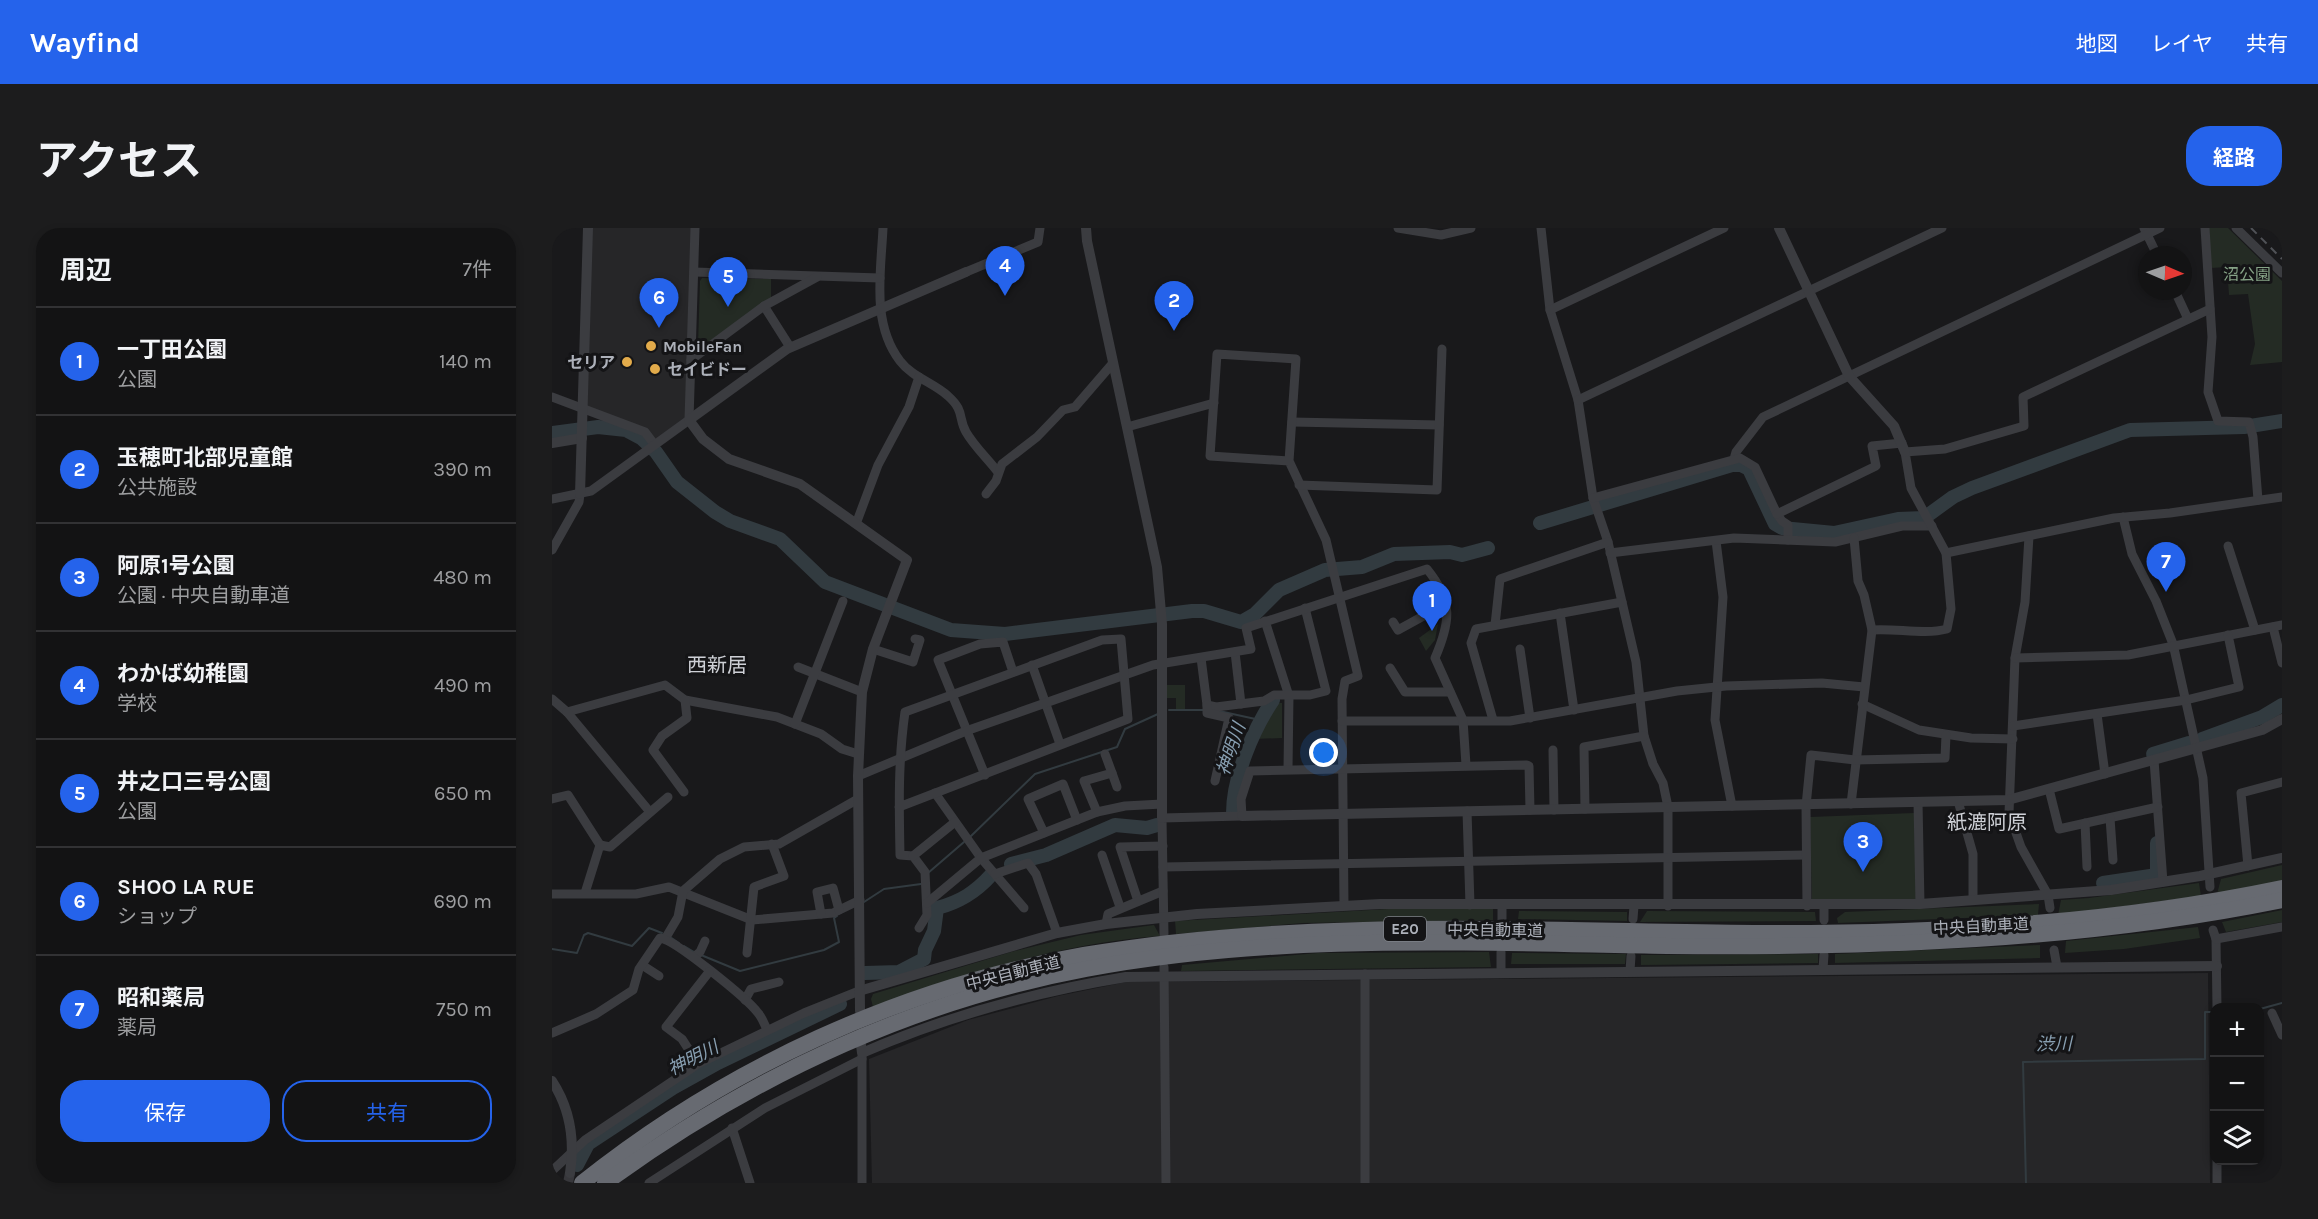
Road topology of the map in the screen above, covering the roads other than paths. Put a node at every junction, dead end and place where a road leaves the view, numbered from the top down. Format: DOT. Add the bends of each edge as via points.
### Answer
graph roads {
  1 [pos="588,228"];
  2 [pos="695,228"];
  3 [pos="883,228"];
  4 [pos="1040,228"];
  5 [pos="1086,228"];
  6 [pos="1398,228"];
  7 [pos="1471,228"];
  8 [pos="1541,228"];
  9 [pos="1724,228"];
  10 [pos="1779,228"];
  11 [pos="1942,228"];
  12 [pos="2160,228"];
  13 [pos="2205,228"];
  14 [pos="2236,228"];
  15 [pos="2145,231"];
  16 [pos="2152,246"];
  17 [pos="694,272"];
  18 [pos="966,272"];
  19 [pos="2282,273"];
  20 [pos="819,276"];
  21 [pos="880,278"];
  22 [pos="1810,291"];
  23 [pos="2179,300"];
  24 [pos="764,306"];
  25 [pos="879,309"];
  26 [pos="2210,309"];
  27 [pos="1550,310"];
  28 [pos="2188,319"];
  29 [pos="790,347"];
  30 [pos="1442,349"];
  31 [pos="691,360"];
  32 [pos="1113,363"];
  33 [pos="1850,376"];
  34 [pos="919,377"];
  35 [pos="552,397"];
  36 [pos="1578,400"];
  37 [pos="1214,403"];
  38 [pos="583,408"];
  39 [pos="689,420"];
  40 [pos="1292,422"];
  41 [pos="1439,425"];
  42 [pos="1127,427"];
  43 [pos="582,436"];
  44 [pos="552,442"];
  45 [pos="653,444"];
  46 [pos="1904,448"];
  47 [pos="1734,459"];
  48 [pos="1290,461"];
  49 [pos="997,471"];
  50 [pos="1299,485"];
  51 [pos="580,494"];
  52 [pos="986,494"];
  53 [pos="2282,497"];
  54 [pos="552,499"];
  55 [pos="2258,500"];
  56 [pos="1594,502"];
  57 [pos="1777,514"];
  58 [pos="2123,517"];
  59 [pos="856,524"];
  60 [pos="1932,526"];
  61 [pos="2029,536"];
  62 [pos="1854,538"];
  63 [pos="1788,540"];
  64 [pos="1716,541"];
  65 [pos="1608,542"];
  66 [pos="2228,546"];
  67 [pos="552,550"];
  68 [pos="1610,553"];
  69 [pos="1946,554"];
  70 [pos="1340,597"];
  71 [pos="843,601"];
  72 [pos="1622,602"];
  73 [pos="1447,603"];
  74 [pos="1305,608"];
  75 [pos="1560,614"];
  76 [pos="1265,621"];
  77 [pos="1393,622"];
  78 [pos="1495,625"];
  79 [pos="2277,626"];
  80 [pos="1872,630"];
  81 [pos="2255,630"];
  82 [pos="2228,634"];
  83 [pos="915,639"];
  84 [pos="2173,644"];
  85 [pos="873,649"];
  86 [pos="1520,650"];
  87 [pos="1235,652"];
  88 [pos="1201,658"];
  89 [pos="2015,658"];
  90 [pos="2282,663"];
  91 [pos="1163,664"];
  92 [pos="1032,665"];
  93 [pos="798,667"];
  94 [pos="1390,668"];
  95 [pos="1013,672"];
  96 [pos="817,673"];
  97 [pos="1125,676"];
  98 [pos="1864,687"];
  99 [pos="1717,688"];
  100 [pos="862,692"];
  101 [pos="1450,692"];
  102 [pos="951,694"];
  103 [pos="1289,696"];
  104 [pos="1640,698"];
  105 [pos="552,699"];
  106 [pos="685,700"];
  107 [pos="2186,700"];
  108 [pos="1046,703"];
  109 [pos="1241,704"];
  110 [pos="1862,704"];
  111 [pos="1206,705"];
  112 [pos="1574,710"];
  113 [pos="567,712"];
  114 [pos="2097,714"];
  115 [pos="1530,718"];
  116 [pos="2282,718"];
  117 [pos="1464,720"];
  118 [pos="1494,720"];
  119 [pos="1342,721"];
  120 [pos="795,724"];
  121 [pos="2013,726"];
  122 [pos="966,731"];
  123 [pos="1946,735"];
  124 [pos="1644,736"];
  125 [pos="2013,739"];
  126 [pos="1060,744"];
  127 [pos="2197,748"];
  128 [pos="1553,750"];
  129 [pos="858,754"];
  130 [pos="1105,754"];
  131 [pos="898,759"];
  132 [pos="1855,760"];
  133 [pos="2154,760"];
  134 [pos="1466,765"];
  135 [pos="1343,767"];
  136 [pos="1288,769"];
  137 [pos="1112,772"];
  138 [pos="2105,774"];
  139 [pos="985,775"];
  140 [pos="858,776"];
  141 [pos="1215,781"];
  142 [pos="2282,782"];
  143 [pos="1117,787"];
  144 [pos="2049,789"];
  145 [pos="684,792"];
  146 [pos="935,794"];
  147 [pos="668,797"];
  148 [pos="552,799"];
  149 [pos="858,800"];
  150 [pos="2008,800"];
  151 [pos="1958,801"];
  152 [pos="1918,802"];
  153 [pos="1162,804"];
  154 [pos="1851,804"];
  155 [pos="1732,806"];
  156 [pos="1806,806"];
  157 [pos="899,807"];
  158 [pos="1668,807"];
  159 [pos="2158,807"];
  160 [pos="1585,809"];
  161 [pos="1530,810"];
  162 [pos="1554,810"];
  163 [pos="1467,811"];
  164 [pos="650,812"];
  165 [pos="1097,813"];
  166 [pos="1343,814"];
  167 [pos="1242,816"];
  168 [pos="1162,818"];
  169 [pos="2110,818"];
  170 [pos="1077,820"];
  171 [pos="955,822"];
  172 [pos="2085,823"];
  173 [pos="1044,833"];
  174 [pos="772,844"];
  175 [pos="600,845"];
  176 [pos="1162,846"];
  177 [pos="1102,855"];
  178 [pos="1806,855"];
  179 [pos="913,856"];
  180 [pos="1667,856"];
  181 [pos="981,858"];
  182 [pos="2282,858"];
  183 [pos="1468,860"];
  184 [pos="2113,860"];
  185 [pos="1344,863"];
  186 [pos="2248,866"];
  187 [pos="1162,867"];
  188 [pos="2087,867"];
  189 [pos="995,874"];
  190 [pos="2210,874"];
  191 [pos="2163,882"];
  192 [pos="2210,887"];
  193 [pos="2282,888"];
  194 [pos="683,891"];
  195 [pos="1163,891"];
  196 [pos="585,893"];
  197 [pos="552,894"];
  198 [pos="2048,895"];
  199 [pos="860,900"];
  200 [pos="1973,900"];
  201 [pos="2282,900"];
  202 [pos="1138,901"];
  203 [pos="927,903"];
  204 [pos="1920,904"];
  205 [pos="1344,905"];
  206 [pos="1470,905"];
  207 [pos="1502,905"];
  208 [pos="1634,906"];
  209 [pos="1668,906"];
  210 [pos="1807,906"];
  211 [pos="1824,906"];
  212 [pos="1120,907"];
  213 [pos="1024,908"];
  214 [pos="2050,908"];
  215 [pos="839,910"];
  216 [pos="820,914"];
  217 [pos="1163,918"];
  218 [pos="1633,919"];
  219 [pos="752,920"];
  220 [pos="1824,920"];
  221 [pos="1502,921"];
  222 [pos="1106,924"];
  223 [pos="2282,927"];
  224 [pos="919,928"];
  225 [pos="1057,933"];
  226 [pos="1164,935"];
  227 [pos="665,939"];
  228 [pos="705,941"];
  229 [pos="2054,950"];
  230 [pos="1501,952"];
  231 [pos="747,953"];
  232 [pos="1824,955"];
  233 [pos="1631,956"];
  234 [pos="694,957"];
  235 [pos="642,965"];
  236 [pos="2217,966"];
  237 [pos="2057,968"];
  238 [pos="1823,969"];
  239 [pos="1164,971"];
  240 [pos="1630,971"];
  241 [pos="709,972"];
  242 [pos="1501,972"];
  243 [pos="1365,974"];
  244 [pos="659,976"];
  245 [pos="779,982"];
  246 [pos="859,991"];
  247 [pos="746,1000"];
  248 [pos="2217,1003"];
  249 [pos="860,1011"];
  250 [pos="2272,1013"];
  251 [pos="767,1029"];
  252 [pos="552,1033"];
  253 [pos="2282,1035"];
  254 [pos="862,1052"];
  255 [pos="698,1064"];
  256 [pos="552,1081"];
  257 [pos="732,1128"];
  258 [pos="573,1153"];
  259 [pos="2217,1165"];
  260 [pos="552,1171"];
  261 [pos="576,1178"];
  262 [pos="605,1183"];
  263 [pos="649,1183"];
  264 [pos="750,1183"];
  265 [pos="862,1183"];
  266 [pos="1166,1183"];
  267 [pos="1365,1183"];
  268 [pos="2217,1183"];
  1 -- 38 [label="street"];
  2 -- 17 [label="street"];
  3 -- 21 [label="street"];
  4 -- 18 [label="street" via="1038,242"];
  5 -- 32 [label="street"];
  6 -- 7 [label="street" via="1441,235"];
  8 -- 27 [label="street"];
  9 -- 27 [label="street"];
  10 -- 22 [label="street"];
  11 -- 22 [label="street"];
  12 -- 15 [label="street"];
  13 -- 26 [label="street"];
  14 -- 19 [label="street"];
  15 -- 16 [label="street"];
  15 -- 33 [label="street"];
  17 -- 20 [label="street"];
  17 -- 31 [label="street"];
  18 -- 25 [label="street"];
  20 -- 21 [label="street"];
  20 -- 24 [label="street"];
  21 -- 25 [label="street"];
  22 -- 33 [label="street"];
  22 -- 36 [label="street"];
  23 -- 28 [label="street"];
  24 -- 29 [label="street"];
  24 -- 31 [label="street"];
  25 -- 29 [label="street"];
  25 -- 34 [label="street" via="901,362"];
  26 -- 28 [label="street"];
  26 -- 55 [label="street" via="2208,392 2218,421 2249,422"];
  27 -- 36 [label="street"];
  28 -- 46 [label="street" via="2023,397 2024,426 1945,449"];
  29 -- 39 [label="street"];
  30 -- 41 [label="street"];
  31 -- 39 [label="street"];
  32 -- 42 [label="street"];
  32 -- 49 [label="street" via="1075,407 1063,410"];
  33 -- 46 [label="street" via="1894,426"];
  33 -- 47 [label="street" via="1763,417"];
  34 -- 49 [label="street" via="957,406 963,415 964,430"];
  34 -- 59 [label="street" via="909,407 878,465"];
  35 -- 38 [label="street"];
  36 -- 56 [label="street"];
  37 -- 40 [label="street" via="1217,354 1296,359"];
  37 -- 42 [label="street"];
  37 -- 48 [label="street" via="1210,456"];
  38 -- 43 [label="street"];
  38 -- 45 [label="street" via="645,432"];
  39 -- 45 [label="street"];
  39 -- 59 [label="street" via="703,439 729,459 791,479"];
  40 -- 41 [label="street"];
  40 -- 48 [label="street"];
  41 -- 50 [label="street" via="1437,490"];
  42 -- 91 [label="street" via="1157,567"];
  43 -- 44 [label="street"];
  43 -- 51 [label="street"];
  45 -- 51 [label="street" via="597,487"];
  46 -- 57 [label="street" via="1872,446 1876,466"];
  46 -- 60 [label="street" via="1911,488"];
  47 -- 56 [label="street"];
  47 -- 57 [label="street" via="1745,459 1755,467"];
  48 -- 50 [label="street"];
  49 -- 52 [label="street" via="996,481"];
  50 -- 70 [label="street" via="1326,540"];
  51 -- 54 [label="street"];
  51 -- 67 [label="street"];
  53 -- 55 [label="street"];
  55 -- 58 [label="street"];
  56 -- 65 [label="street"];
  57 -- 63 [label="street" via="1788,525"];
  58 -- 61 [label="street"];
  58 -- 84 [label="street" via="2132,554"];
  59 -- 85 [label="street" via="907,560"];
  60 -- 62 [label="street" via="1902,526"];
  60 -- 69 [label="street"];
  61 -- 69 [label="street"];
  61 -- 89 [label="street" via="2026,593"];
  62 -- 63 [label="street" via="1835,542"];
  62 -- 80 [label="street" via="1858,581"];
  63 -- 64 [label="street"];
  64 -- 68 [label="street"];
  64 -- 99 [label="street" via="1723,597"];
  65 -- 68 [label="street"];
  65 -- 78 [label="street" via="1500,579"];
  66 -- 81 [label="street"];
  68 -- 72 [label="street"];
  69 -- 80 [label="street" via="1951,609 1947,629"];
  70 -- 73 [label="street" via="1427,569 1441,586"];
  70 -- 74 [label="street"];
  70 -- 119 [label="street" via="1358,676 1345,681"];
  71 -- 96 [label="street"];
  72 -- 75 [label="street"];
  72 -- 104 [label="street"];
  73 -- 77 [label="street" via="1398,630"];
  73 -- 101 [label="street" via="1445,635 1435,658"];
  74 -- 76 [label="street"];
  74 -- 103 [label="street" via="1326,691"];
  75 -- 78 [label="street"];
  75 -- 112 [label="street"];
  76 -- 87 [label="street" via="1246,628 1251,649"];
  76 -- 103 [label="street"];
  78 -- 118 [label="street" via="1476,629 1471,643"];
  79 -- 81 [label="street"];
  79 -- 90 [label="street"];
  80 -- 98 [label="street"];
  81 -- 82 [label="street"];
  82 -- 84 [label="street"];
  82 -- 107 [label="street" via="2239,687"];
  83 -- 85 [label="street" via="920,640 913,663"];
  84 -- 89 [label="street" via="2128,655"];
  84 -- 107 [label="street"];
  85 -- 100 [label="street"];
  86 -- 115 [label="street"];
  87 -- 88 [label="street"];
  87 -- 109 [label="street"];
  88 -- 91 [label="street"];
  88 -- 111 [label="street"];
  89 -- 121 [label="street"];
  91 -- 97 [label="street"];
  91 -- 153 [label="street"];
  92 -- 95 [label="street"];
  92 -- 97 [label="street" via="1102,640 1121,639"];
  92 -- 108 [label="street"];
  93 -- 96 [label="street"];
  94 -- 101 [label="street" via="1405,692"];
  95 -- 102 [label="street"];
  95 -- 102 [label="street" via="1003,642 980,644 938,660"];
  96 -- 100 [label="street"];
  96 -- 120 [label="street"];
  97 -- 108 [label="street"];
  97 -- 126 [label="street" via="1128,719"];
  98 -- 99 [label="street" via="1822,683"];
  98 -- 110 [label="street"];
  99 -- 104 [label="street"];
  99 -- 155 [label="street" via="1715,720"];
  100 -- 129 [label="street"];
  101 -- 117 [label="street"];
  102 -- 122 [label="street"];
  102 -- 131 [label="street" via="905,712"];
  103 -- 109 [label="street" via="1274,695 1264,701"];
  103 -- 136 [label="street"];
  104 -- 112 [label="street"];
  104 -- 124 [label="street"];
  105 -- 113 [label="street"];
  106 -- 113 [label="street" via="665,685"];
  106 -- 120 [label="street" via="777,717"];
  106 -- 145 [label="street" via="687,718 662,736 653,750"];
  107 -- 114 [label="street"];
  107 -- 127 [label="street"];
  108 -- 122 [label="street"];
  108 -- 126 [label="street"];
  109 -- 111 [label="street"];
  110 -- 123 [label="street" via="1919,730"];
  110 -- 132 [label="street"];
  111 -- 141 [label="street" via="1207,713 1229,718"];
  112 -- 115 [label="street"];
  113 -- 164 [label="street"];
  114 -- 121 [label="street"];
  114 -- 138 [label="street"];
  115 -- 118 [label="street"];
  116 -- 127 [label="street" via="2262,730"];
  117 -- 118 [label="street"];
  117 -- 119 [label="street"];
  117 -- 134 [label="street"];
  119 -- 135 [label="street"];
  120 -- 129 [label="street"];
  121 -- 125 [label="street"];
  122 -- 131 [label="street"];
  122 -- 139 [label="street"];
  123 -- 125 [label="street"];
  123 -- 132 [label="street" via="1945,758"];
  124 -- 158 [label="street"];
  124 -- 160 [label="street" via="1584,747"];
  125 -- 150 [label="street"];
  126 -- 139 [label="street"];
  127 -- 133 [label="street"];
  127 -- 190 [label="street"];
  128 -- 162 [label="street"];
  129 -- 140 [label="street"];
  130 -- 137 [label="street"];
  131 -- 140 [label="street"];
  131 -- 157 [label="street"];
  132 -- 154 [label="street"];
  132 -- 156 [label="street" via="1811,755"];
  133 -- 138 [label="street"];
  133 -- 159 [label="street"];
  134 -- 135 [label="street"];
  134 -- 161 [label="street" via="1529,766"];
  135 -- 136 [label="street"];
  135 -- 166 [label="street"];
  136 -- 167 [label="street" via="1250,771 1241,799"];
  137 -- 143 [label="street"];
  137 -- 165 [label="street" via="1084,781"];
  138 -- 144 [label="street"];
  139 -- 146 [label="street"];
  140 -- 149 [label="street"];
  142 -- 186 [label="street" via="2241,793"];
  144 -- 150 [label="street"];
  144 -- 172 [label="street" via="2059,829"];
  146 -- 157 [label="street"];
  146 -- 171 [label="street"];
  147 -- 164 [label="street"];
  148 -- 175 [label="street" via="568,795"];
  149 -- 174 [label="street" via="779,844"];
  149 -- 199 [label="street"];
  150 -- 151 [label="street"];
  150 -- 198 [label="street" via="2021,846"];
  151 -- 152 [label="street"];
  151 -- 200 [label="street" via="1973,854"];
  152 -- 154 [label="street"];
  152 -- 204 [label="street"];
  153 -- 165 [label="street" via="1125,806"];
  153 -- 168 [label="street"];
  154 -- 156 [label="street"];
  155 -- 156 [label="street"];
  155 -- 158 [label="street"];
  156 -- 178 [label="street"];
  157 -- 179 [label="street" via="900,855"];
  158 -- 160 [label="street"];
  158 -- 180 [label="street"];
  159 -- 169 [label="street"];
  159 -- 191 [label="street"];
  160 -- 162 [label="street"];
  161 -- 162 [label="street"];
  161 -- 163 [label="street"];
  163 -- 166 [label="street"];
  163 -- 183 [label="street"];
  164 -- 175 [label="street" via="610,847"];
  165 -- 170 [label="street"];
  166 -- 167 [label="street"];
  166 -- 185 [label="street"];
  167 -- 168 [label="street"];
  168 -- 176 [label="street"];
  169 -- 172 [label="street"];
  169 -- 184 [label="street"];
  170 -- 173 [label="street"];
  170 -- 173 [label="street" via="1063,784 1028,799"];
  171 -- 179 [label="street"];
  171 -- 181 [label="street"];
  172 -- 188 [label="street"];
  173 -- 181 [label="street"];
  174 -- 194 [label="street" via="735,850"];
  174 -- 219 [label="street" via="784,876 754,887"];
  175 -- 196 [label="street"];
  176 -- 187 [label="street"];
  176 -- 202 [label="street" via="1120,847"];
  177 -- 212 [label="street"];
  178 -- 180 [label="street"];
  178 -- 210 [label="street"];
  179 -- 203 [label="street" via="925,872"];
  180 -- 183 [label="street"];
  180 -- 209 [label="street"];
  181 -- 189 [label="street"];
  181 -- 203 [label="street"];
  182 -- 186 [label="street"];
  183 -- 185 [label="street"];
  183 -- 206 [label="street"];
  185 -- 187 [label="street"];
  185 -- 205 [label="street"];
  186 -- 190 [label="street"];
  187 -- 195 [label="street"];
  189 -- 213 [label="street"];
  189 -- 225 [label="street" via="1028,863 1036,874"];
  190 -- 191 [label="street"];
  190 -- 192 [label="street"];
  191 -- 198 [label="street"];
  193 -- 261 [label="highway, 中央自動車道 / E20" via="2136,914 1948,929 1761,933 1362,929 1197,940 1082,956 966,984 818,1038 723,1087"];
  194 -- 196 [label="street" via="669,887 636,894"];
  194 -- 219 [label="street"];
  194 -- 227 [label="street" via="678,917"];
  195 -- 202 [label="street"];
  195 -- 217 [label="street"];
  196 -- 197 [label="street"];
  198 -- 200 [label="street"];
  198 -- 214 [label="street"];
  199 -- 215 [label="street"];
  199 -- 246 [label="street"];
  200 -- 204 [label="street"];
  201 -- 262 [label="highway, 中央自動車道 / E20" via="2136,925 1950,941 1761,946 1363,943 1208,953 1085,969 921,1013 822,1053 718,1108"];
  202 -- 212 [label="street"];
  203 -- 224 [label="street" via="927,915"];
  204 -- 211 [label="street"];
  205 -- 206 [label="street"];
  205 -- 217 [label="street"];
  206 -- 207 [label="street"];
  207 -- 208 [label="street"];
  207 -- 221 [label="street"];
  208 -- 209 [label="street"];
  208 -- 218 [label="street"];
  209 -- 210 [label="street"];
  210 -- 211 [label="street"];
  211 -- 220 [label="street"];
  212 -- 222 [label="street" via="1108,914"];
  215 -- 216 [label="street"];
  215 -- 216 [label="street" via="833,888 817,892"];
  216 -- 219 [label="street"];
  217 -- 222 [label="street"];
  217 -- 226 [label="street"];
  219 -- 231 [label="street"];
  222 -- 225 [label="street"];
  223 -- 236 [label="street" via="2215,935"];
  225 -- 246 [label="street"];
  227 -- 234 [label="street"];
  227 -- 235 [label="street" via="660,939"];
  228 -- 234 [label="street"];
  229 -- 237 [label="street"];
  230 -- 242 [label="street"];
  232 -- 238 [label="street"];
  233 -- 240 [label="street"];
  234 -- 241 [label="street"];
  235 -- 244 [label="street"];
  235 -- 252 [label="street" via="633,990 621,1001"];
  236 -- 237 [label="street"];
  236 -- 248 [label="street"];
  237 -- 238 [label="street"];
  238 -- 240 [label="street"];
  239 -- 243 [label="street"];
  239 -- 254 [label="street" via="992,1005"];
  239 -- 266 [label="street"];
  240 -- 242 [label="street"];
  241 -- 247 [label="street"];
  241 -- 255 [label="street" via="666,1028 686,1044"];
  242 -- 243 [label="street"];
  243 -- 267 [label="street"];
  245 -- 247 [label="street" via="751,989"];
  246 -- 249 [label="street"];
  246 -- 251 [label="street"];
  247 -- 251 [label="street"];
  250 -- 253 [label="street"];
  251 -- 255 [label="street"];
  254 -- 257 [label="street"];
  254 -- 265 [label="street"];
  255 -- 258 [label="street" via="585,1140"];
  256 -- 258 [label="street" via="567,1111"];
  257 -- 263 [label="street"];
  257 -- 264 [label="street"];
  258 -- 260 [label="street"];
  258 -- 261 [label="street"];
  259 -- 268 [label="street"];
}
